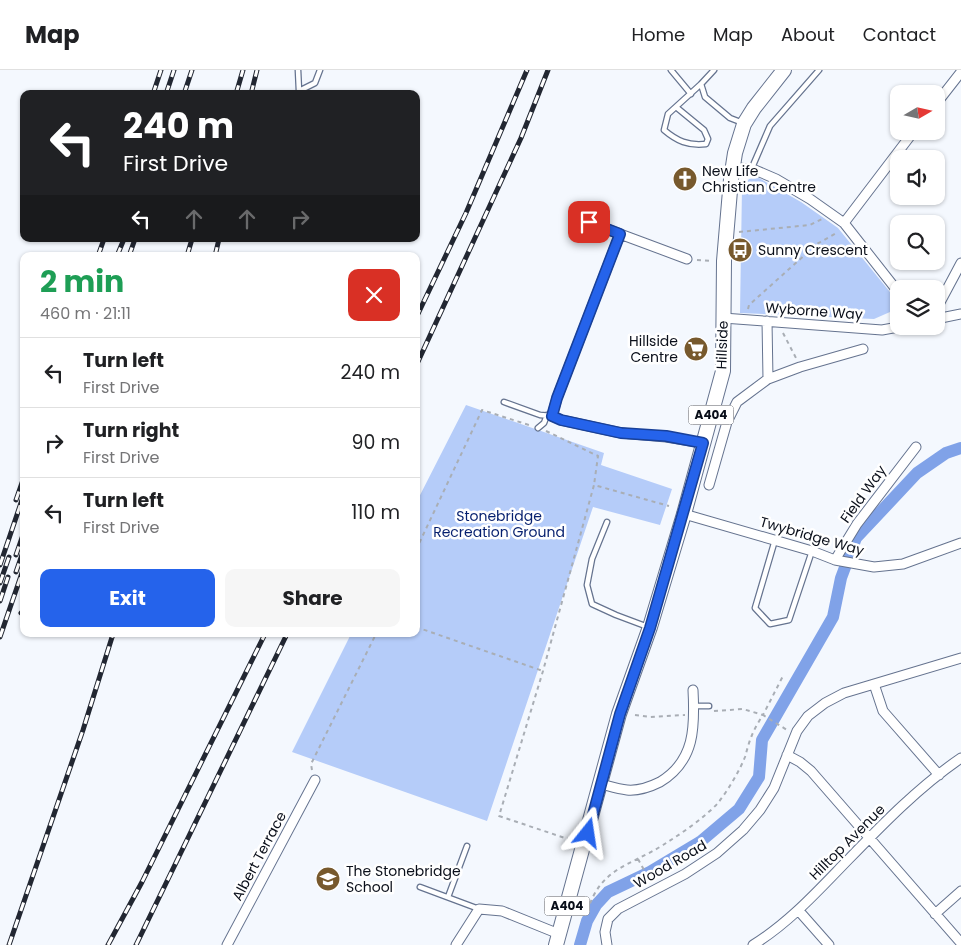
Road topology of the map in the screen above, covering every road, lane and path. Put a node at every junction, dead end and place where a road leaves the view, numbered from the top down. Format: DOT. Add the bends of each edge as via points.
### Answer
graph roads {
  1 [pos="298,70"];
  2 [pos="320,70"];
  3 [pos="671,70"];
  4 [pos="714,70"];
  5 [pos="784,70"];
  6 [pos="819,70"];
  7 [pos="961,72"];
  8 [pos="701,84"];
  9 [pos="299,90"];
  10 [pos="301,90"];
  11 [pos="945,92"];
  12 [pos="691,94"];
  13 [pos="676,107"];
  14 [pos="744,124"];
  15 [pos="907,140"];
  16 [pos="733,167"];
  17 [pos="751,170"];
  18 [pos="831,214"];
  19 [pos="589,222"];
  20 [pos="846,225"];
  21 [pos="732,232"];
  22 [pos="620,234"];
  23 [pos="687,259"];
  24 [pos="711,261"];
  25 [pos="961,264"];
  26 [pos="890,281"];
  27 [pos="945,293"];
  28 [pos="961,314"];
  29 [pos="723,318"];
  30 [pos="945,318"];
  31 [pos="747,320"];
  32 [pos="767,321"];
  33 [pos="778,322"];
  34 [pos="890,329"];
  35 [pos="863,349"];
  36 [pos="800,367"];
  37 [pos="768,379"];
  38 [pos="504,402"];
  39 [pos="550,416"];
  40 [pos="538,428"];
  41 [pos="703,443"];
  42 [pos="916,447"];
  43 [pos="594,485"];
  44 [pos="709,485"];
  45 [pos="669,506"];
  46 [pos="684,514"];
  47 [pos="607,522"];
  48 [pos="775,540"];
  49 [pos="420,542"];
  50 [pos="961,543"];
  51 [pos="812,551"];
  52 [pos="838,560"];
  53 [pos="420,628"];
  54 [pos="650,628"];
  55 [pos="374,637"];
  56 [pos="961,658"];
  57 [pos="543,671"];
  58 [pos="784,674"];
  59 [pos="874,684"];
  60 [pos="693,690"];
  61 [pos="709,706"];
  62 [pos="694,708"];
  63 [pos="635,715"];
  64 [pos="763,715"];
  65 [pos="778,724"];
  66 [pos="787,755"];
  67 [pos="961,758"];
  68 [pos="939,775"];
  69 [pos="315,780"];
  70 [pos="600,784"];
  71 [pos="870,838"];
  72 [pos="574,840"];
  73 [pos="466,846"];
  74 [pos="638,858"];
  75 [pos="648,879"];
  76 [pos="420,887"];
  77 [pos="961,891"];
  78 [pos="448,897"];
  79 [pos="581,908"];
  80 [pos="479,909"];
  81 [pos="799,911"];
  82 [pos="935,914"];
  83 [pos="558,939"];
  84 [pos="961,943"];
  85 [pos="227,945"];
  86 [pos="456,945"];
  87 [pos="607,945"];
  88 [pos="753,945"];
  89 [pos="829,945"];
  1 -- 9 [label="lane"];
  2 -- 10 [label="lane" via="315,83"];
  3 -- 12 [label="lane"];
  4 -- 8 [label="lane"];
  5 -- 14 [label="main road, A404"];
  6 -- 17 [label="lane" via="770,126"];
  7 -- 11 [label="street"];
  8 -- 12 [label="lane"];
  8 -- 14 [label="lane" via="705,97 730,118"];
  12 -- 13 [label="lane"];
  13 -- 13 [label="lane" via="704,130 708,138 706,144 676,140 664,130 668,114"];
  14 -- 16 [label="main road, A404"];
  15 -- 20 [label="street"];
  16 -- 17 [label="street"];
  16 -- 21 [label="main road, A404"];
  17 -- 18 [label="street" via="776,179"];
  18 -- 20 [label="street"];
  18 -- 21 [label="path" via="810,225"];
  19 -- 22 [label="street"];
  20 -- 26 [label="street"];
  20 -- 31 [label="path" via="817,244 749,305"];
  21 -- 29 [label="main road, Hillside / A404"];
  22 -- 23 [label="street"];
  22 -- 39 [label="street"];
  23 -- 24 [label="path"];
  25 -- 27 [label="street"];
  28 -- 30 [label="street"];
  29 -- 31 [label="street, Wyborne Way"];
  29 -- 41 [label="main road, Hillside / A404" via="723,371"];
  31 -- 32 [label="street, Wyborne Way"];
  32 -- 33 [label="street, Wyborne Way"];
  32 -- 37 [label="street"];
  33 -- 34 [label="street, Wyborne Way"];
  33 -- 36 [label="path"];
  35 -- 36 [label="street"];
  36 -- 37 [label="street"];
  37 -- 44 [label="street" via="737,402 727,422"];
  38 -- 39 [label="lane"];
  39 -- 40 [label="lane"];
  39 -- 41 [label="street" via="621,433"];
  40 -- 43 [label="path" via="598,456"];
  40 -- 49 [label="path" via="482,410"];
  41 -- 46 [label="main road, Hillside / A404"];
  42 -- 52 [label="street, Field Way" via="857,524"];
  43 -- 45 [label="path"];
  43 -- 57 [label="path"];
  46 -- 48 [label="street, Twybridge Way"];
  46 -- 54 [label="main road, Hillside / A404"];
  47 -- 54 [label="lane" via="592,559 587,585 592,604"];
  48 -- 51 [label="street, Twybridge Way"];
  48 -- 51 [label="lane" via="755,608 770,624 789,620"];
  50 -- 52 [label="street, Twybridge Way" via="903,564 874,567"];
  51 -- 52 [label="street, Twybridge Way"];
  53 -- 57 [label="path"];
  54 -- 70 [label="main road, Hillside / A404"];
  55 -- 69 [label="path" via="311,764"];
  56 -- 59 [label="street, Wood Road"];
  57 -- 72 [label="path" via="499,816"];
  58 -- 64 [label="path"];
  59 -- 66 [label="street, Wood Road" via="844,693 808,716"];
  59 -- 68 [label="street" via="883,711"];
  60 -- 62 [label="street"];
  61 -- 62 [label="lane"];
  61 -- 64 [label="path" via="712,711 743,709"];
  62 -- 63 [label="path" via="687,714"];
  62 -- 70 [label="street" via="693,734 686,756 670,776 638,790"];
  64 -- 65 [label="path"];
  64 -- 74 [label="path" via="744,758 718,802 664,845"];
  66 -- 71 [label="street" via="811,771"];
  66 -- 87 [label="street, Wood Road" via="774,788 743,830 685,874 618,909 608,919"];
  67 -- 68 [label="street, Hilltop Avenue"];
  68 -- 71 [label="street, Hilltop Avenue"];
  69 -- 85 [label="street, Albert Terrace"];
  70 -- 83 [label="main road, Hillside / A404"];
  71 -- 81 [label="street, Hilltop Avenue"];
  71 -- 82 [label="street"];
  73 -- 78 [label="lane"];
  74 -- 75 [label="path"];
  74 -- 79 [label="path" via="610,874 594,893 588,909"];
  76 -- 78 [label="lane"];
  77 -- 82 [label="street"];
  78 -- 80 [label="lane"];
  80 -- 83 [label="street" via="502,911"];
  80 -- 86 [label="street"];
  81 -- 88 [label="street, Hilltop Avenue"];
  81 -- 89 [label="street"];
  82 -- 84 [label="street"];
}
